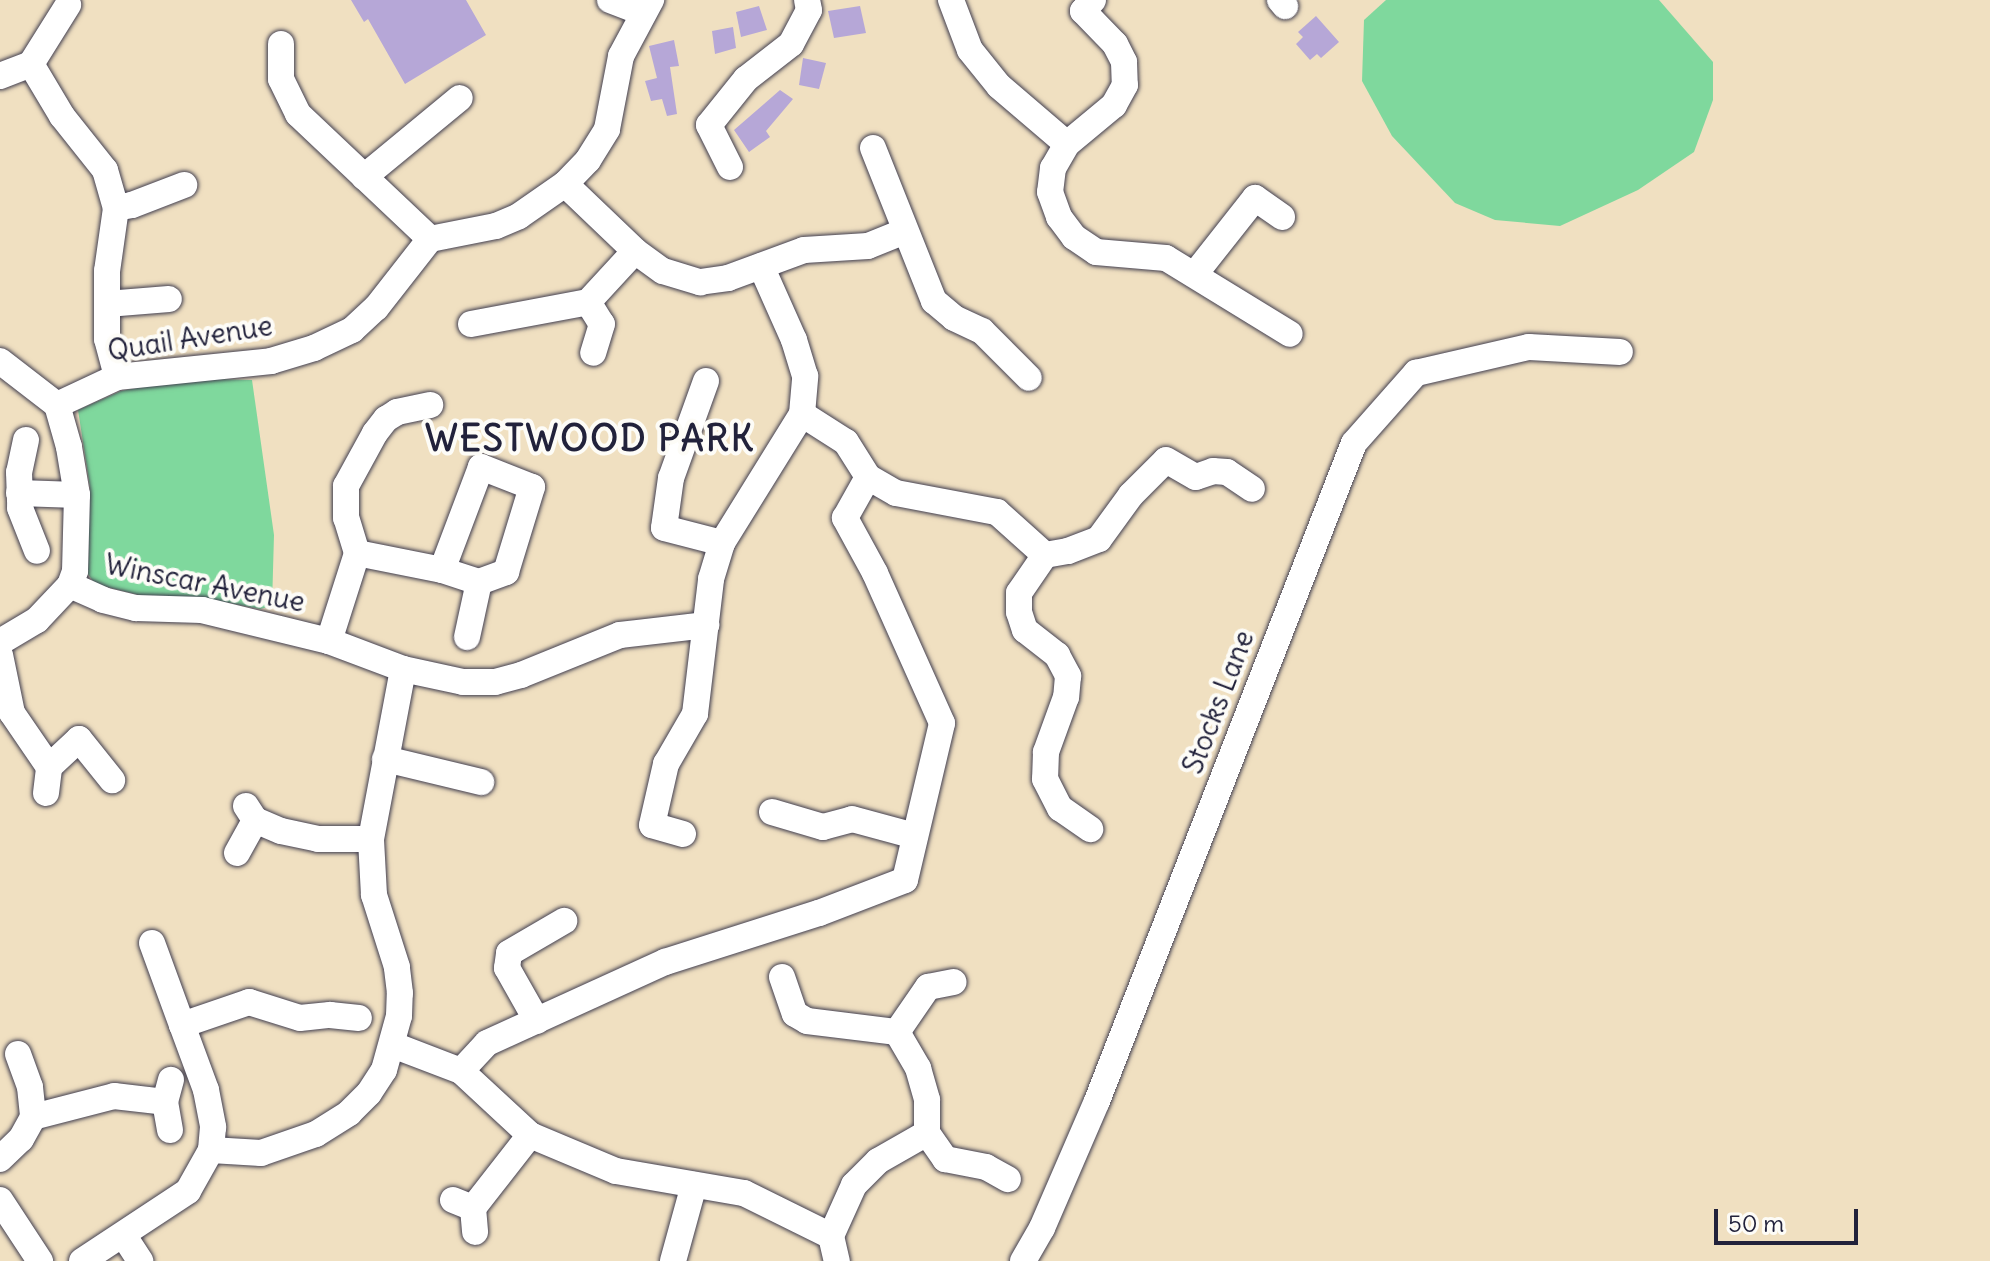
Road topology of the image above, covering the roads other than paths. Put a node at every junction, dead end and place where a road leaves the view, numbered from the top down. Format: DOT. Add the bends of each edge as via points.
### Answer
graph roads {
  1 [pos="610,0"];
  2 [pos="807,0"];
  3 [pos="951,0"];
  4 [pos="1093,0"];
  5 [pos="68,5"];
  6 [pos="646,6"];
  7 [pos="281,44"];
  8 [pos="31,64"];
  9 [pos="0,76"];
  10 [pos="460,98"];
  11 [pos="1067,144"];
  12 [pos="873,148"];
  13 [pos="730,167"];
  14 [pos="364,177"];
  15 [pos="565,184"];
  16 [pos="184,185"];
  17 [pos="116,208"];
  18 [pos="1282,217"];
  19 [pos="905,231"];
  20 [pos="430,239"];
  21 [pos="635,251"];
  22 [pos="761,266"];
  23 [pos="1195,274"];
  24 [pos="169,299"];
  25 [pos="588,302"];
  26 [pos="107,304"];
  27 [pos="471,324"];
  28 [pos="1290,334"];
  29 [pos="1620,352"];
  30 [pos="593,353"];
  31 [pos="0,361"];
  32 [pos="117,377"];
  33 [pos="1029,378"];
  34 [pos="706,381"];
  35 [pos="57,405"];
  36 [pos="430,405"];
  37 [pos="802,414"];
  38 [pos="26,440"];
  39 [pos="868,477"];
  40 [pos="1252,489"];
  41 [pos="19,493"];
  42 [pos="77,495"];
  43 [pos="722,543"];
  44 [pos="37,551"];
  45 [pos="357,553"];
  46 [pos="1045,555"];
  47 [pos="442,570"];
  48 [pos="479,582"];
  49 [pos="70,585"];
  50 [pos="706,625"];
  51 [pos="467,637"];
  52 [pos="329,641"];
  53 [pos="0,642"];
  54 [pos="0,655"];
  55 [pos="403,669"];
  56 [pos="385,759"];
  57 [pos="49,767"];
  58 [pos="112,780"];
  59 [pos="481,782"];
  60 [pos="46,793"];
  61 [pos="772,812"];
  62 [pos="1090,829"];
  63 [pos="683,834"];
  64 [pos="915,836"];
  65 [pos="371,839"];
  66 [pos="237,853"];
  67 [pos="564,921"];
  68 [pos="150,939"];
  69 [pos="782,977"];
  70 [pos="954,982"];
  71 [pos="364,1019"];
  72 [pos="537,1021"];
  73 [pos="182,1025"];
  74 [pos="897,1032"];
  75 [pos="393,1045"];
  76 [pos="18,1054"];
  77 [pos="461,1071"];
  78 [pos="33,1117"];
  79 [pos="170,1130"];
  80 [pos="927,1133"];
  81 [pos="530,1135"];
  82 [pos="211,1150"];
  83 [pos="0,1159"];
  84 [pos="1008,1179"];
  85 [pos="694,1185"];
  86 [pos="0,1200"];
  87 [pos="467,1213"];
  88 [pos="124,1236"];
  89 [pos="834,1248"];
  90 [pos="674,1260"];
  91 [pos="40,1261"];
  92 [pos="82,1261"];
  93 [pos="140,1261"];
  94 [pos="1023,1261"];
  1 -- 6 [label="street"];
  2 -- 13 [label="street" via="809,10 791,44 746,79 709,125"];
  3 -- 11 [label="street" via="970,50 989,74"];
  4 -- 11 [label="street" via="1083,11 1115,44 1124,62 1125,85 1114,105"];
  5 -- 8 [label="street"];
  6 -- 15 [label="street" via="621,56 607,129"];
  7 -- 14 [label="street" via="270,79 298,114"];
  8 -- 9 [label="street"];
  8 -- 17 [label="street" via="62,116 105,170"];
  10 -- 14 [label="street"];
  11 -- 23 [label="street" via="1053,168 1050,192 1074,237 1096,252 1166,258"];
  12 -- 19 [label="street"];
  14 -- 20 [label="street"];
  15 -- 20 [label="street" via="496,226"];
  15 -- 21 [label="street"];
  16 -- 17 [label="street"];
  17 -- 26 [label="street"];
  18 -- 23 [label="street" via="1255,198"];
  19 -- 22 [label="street" via="868,246 804,250"];
  19 -- 33 [label="street" via="934,301 982,331"];
  20 -- 32 [label="street, Quail Avenue" via="376,308 352,330 314,348 271,361"];
  21 -- 22 [label="street" via="663,271 700,282"];
  21 -- 25 [label="street"];
  22 -- 37 [label="street" via="805,376"];
  23 -- 28 [label="street"];
  24 -- 26 [label="street"];
  25 -- 27 [label="street"];
  25 -- 30 [label="street" via="602,324"];
  26 -- 32 [label="street" via="107,339"];
  29 -- 94 [label="street, Stocks Lane" via="1529,347 1416,373 1354,443 1097,1101"];
  31 -- 35 [label="street"];
  32 -- 35 [label="street, Quail Avenue"];
  34 -- 43 [label="street" via="671,478 664,528"];
  35 -- 42 [label="street, Winscar Avenue"];
  36 -- 45 [label="street" via="397,412 375,433 346,486 346,518"];
  37 -- 39 [label="street" via="846,442"];
  37 -- 43 [label="street"];
  38 -- 41 [label="street"];
  39 -- 46 [label="street" via="896,493 997,512"];
  39 -- 64 [label="street" via="845,518 942,723"];
  40 -- 46 [label="street" via="1221,470 1196,477 1169,450 1099,539"];
  41 -- 42 [label="street"];
  41 -- 44 [label="street"];
  42 -- 49 [label="street, Winscar Avenue" via="77,557"];
  43 -- 50 [label="street"];
  45 -- 47 [label="street"];
  45 -- 52 [label="street"];
  46 -- 62 [label="street" via="1019,593 1019,612 1025,630 1057,655 1068,676 1046,752 1045,779 1060,808"];
  47 -- 48 [label="street"];
  47 -- 48 [label="street" via="481,467 532,487 506,572"];
  48 -- 51 [label="street"];
  49 -- 52 [label="street, Winscar Avenue" via="136,608 202,610"];
  49 -- 53 [label="street, Winscar Avenue" via="37,620"];
  50 -- 55 [label="street, Winscar Avenue" via="620,635 563,661 495,682 463,682"];
  50 -- 63 [label="street" via="695,714 666,764 652,825"];
  52 -- 55 [label="street, Winscar Avenue"];
  54 -- 57 [label="street" via="12,713"];
  55 -- 56 [label="street"];
  56 -- 59 [label="street"];
  56 -- 65 [label="street"];
  57 -- 58 [label="street" via="79,739"];
  57 -- 60 [label="street"];
  61 -- 64 [label="street" via="823,827 852,819"];
  64 -- 72 [label="street" via="905,880 665,962"];
  65 -- 66 [label="street" via="318,839 281,831 250,813"];
  65 -- 75 [label="street" via="374,895 400,993"];
  67 -- 72 [label="street" via="509,953 507,968"];
  68 -- 73 [label="street"];
  69 -- 74 [label="street" via="795,1014 807,1021"];
  70 -- 74 [label="street" via="932,984"];
  71 -- 73 [label="street" via="300,1018 249,1002"];
  72 -- 77 [label="street" via="487,1043"];
  73 -- 82 [label="street" via="206,1090"];
  74 -- 80 [label="street" via="924,1085"];
  75 -- 77 [label="street"];
  75 -- 82 [label="street" via="369,1093 316,1134 261,1153"];
  76 -- 78 [label="street" via="30,1087"];
  77 -- 81 [label="street"];
  78 -- 79 [label="street" via="114,1096 168,1091"];
  78 -- 83 [label="street" via="21,1139"];
  80 -- 84 [label="street" via="945,1159 986,1167"];
  80 -- 89 [label="street" via="878,1161 854,1185"];
  81 -- 85 [label="street" via="616,1171"];
  81 -- 87 [label="street"];
  82 -- 88 [label="street" via="188,1191"];
  85 -- 89 [label="street" via="744,1193"];
  85 -- 90 [label="street"];
  86 -- 91 [label="street"];
  88 -- 92 [label="street"];
  88 -- 93 [label="street"];
}
